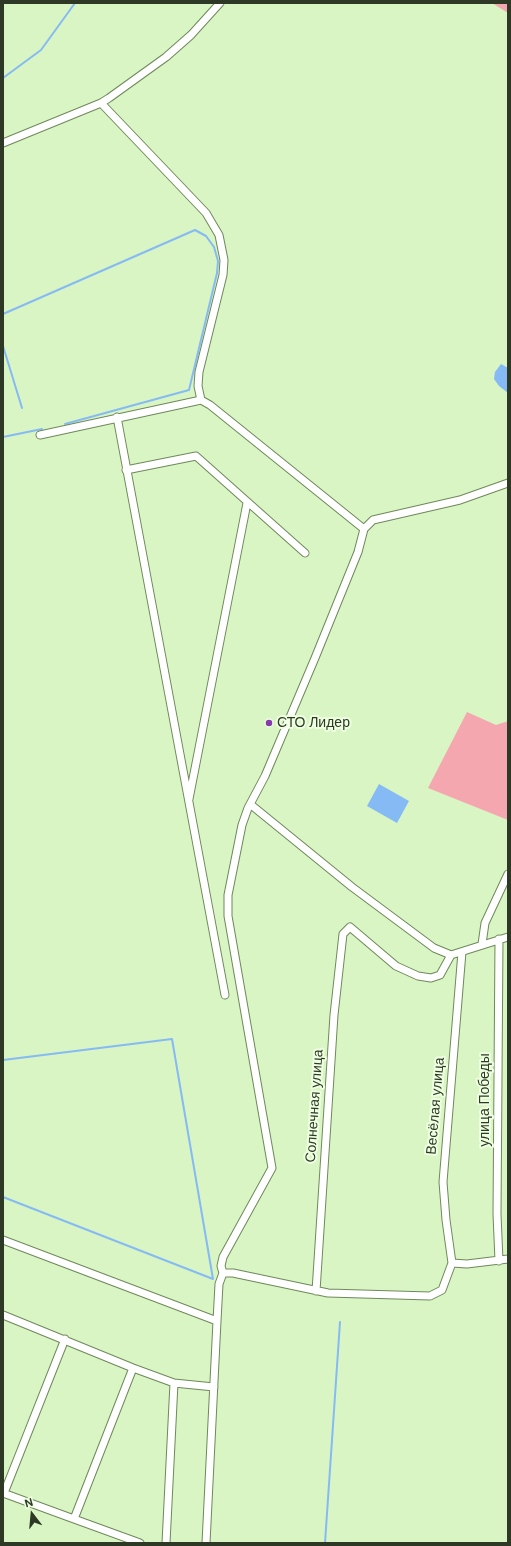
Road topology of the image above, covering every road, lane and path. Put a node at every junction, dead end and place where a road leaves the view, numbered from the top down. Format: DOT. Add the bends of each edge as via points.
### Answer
graph roads {
  1 [pos="220,3"];
  2 [pos="101,103"];
  3 [pos="3,143"];
  4 [pos="201,400"];
  5 [pos="117,417"];
  6 [pos="40,435"];
  7 [pos="126,470"];
  8 [pos="508,483"];
  9 [pos="247,503"];
  10 [pos="364,529"];
  11 [pos="305,553"];
  12 [pos="188,803"];
  13 [pos="250,804"];
  14 [pos="508,874"];
  15 [pos="508,937"];
  16 [pos="498,939"];
  17 [pos="482,944"];
  18 [pos="462,952"];
  19 [pos="451,955"];
  20 [pos="225,995"];
  21 [pos="3,1240"];
  22 [pos="499,1260"];
  23 [pos="508,1260"];
  24 [pos="452,1263"];
  25 [pos="223,1274"];
  26 [pos="316,1291"];
  27 [pos="3,1315"];
  28 [pos="217,1321"];
  29 [pos="65,1339"];
  30 [pos="133,1368"];
  31 [pos="174,1383"];
  32 [pos="214,1387"];
  33 [pos="4,1493"];
  34 [pos="74,1519"];
  35 [pos="140,1543"];
  36 [pos="166,1543"];
  37 [pos="206,1543"];
  1 -- 2 [label="street" via="191,35 166,57"];
  2 -- 3 [label="street"];
  2 -- 4 [label="street" via="206,213 219,235 224,260 223,276 198,372"];
  4 -- 5 [label="street"];
  4 -- 10 [label="street"];
  5 -- 6 [label="street"];
  5 -- 7 [label="street"];
  7 -- 9 [label="street" via="196,456"];
  7 -- 12 [label="street"];
  8 -- 10 [label="street" via="460,500 373,520"];
  9 -- 11 [label="street"];
  9 -- 12 [label="street"];
  10 -- 13 [label="street" via="358,552 315,658 265,776"];
  12 -- 20 [label="street"];
  13 -- 19 [label="street" via="352,887 434,948"];
  13 -- 25 [label="street" via="242,825 228,895 228,916 272,1168 223,1257"];
  14 -- 17 [label="street" via="485,923"];
  15 -- 16 [label="street"];
  16 -- 17 [label="street"];
  16 -- 22 [label="street, улица Победы"];
  17 -- 18 [label="street"];
  18 -- 19 [label="street"];
  18 -- 24 [label="street, Весёлая улица" via="443,1182"];
  19 -- 26 [label="street, Солнечная улица" via="440,975 431,978 418,976 396,966 350,927 343,934"];
  21 -- 28 [label="street"];
  22 -- 23 [label="street"];
  22 -- 24 [label="street"];
  24 -- 26 [label="street" via="442,1290 430,1296"];
  25 -- 26 [label="street" via="233,1273"];
  25 -- 28 [label="street" via="219,1284"];
  27 -- 29 [label="street"];
  28 -- 32 [label="street"];
  29 -- 30 [label="street"];
  29 -- 33 [label="street"];
  30 -- 31 [label="street"];
  30 -- 34 [label="street"];
  31 -- 32 [label="street"];
  31 -- 36 [label="street"];
  32 -- 37 [label="street"];
  33 -- 34 [label="street"];
  34 -- 35 [label="street"];
}
